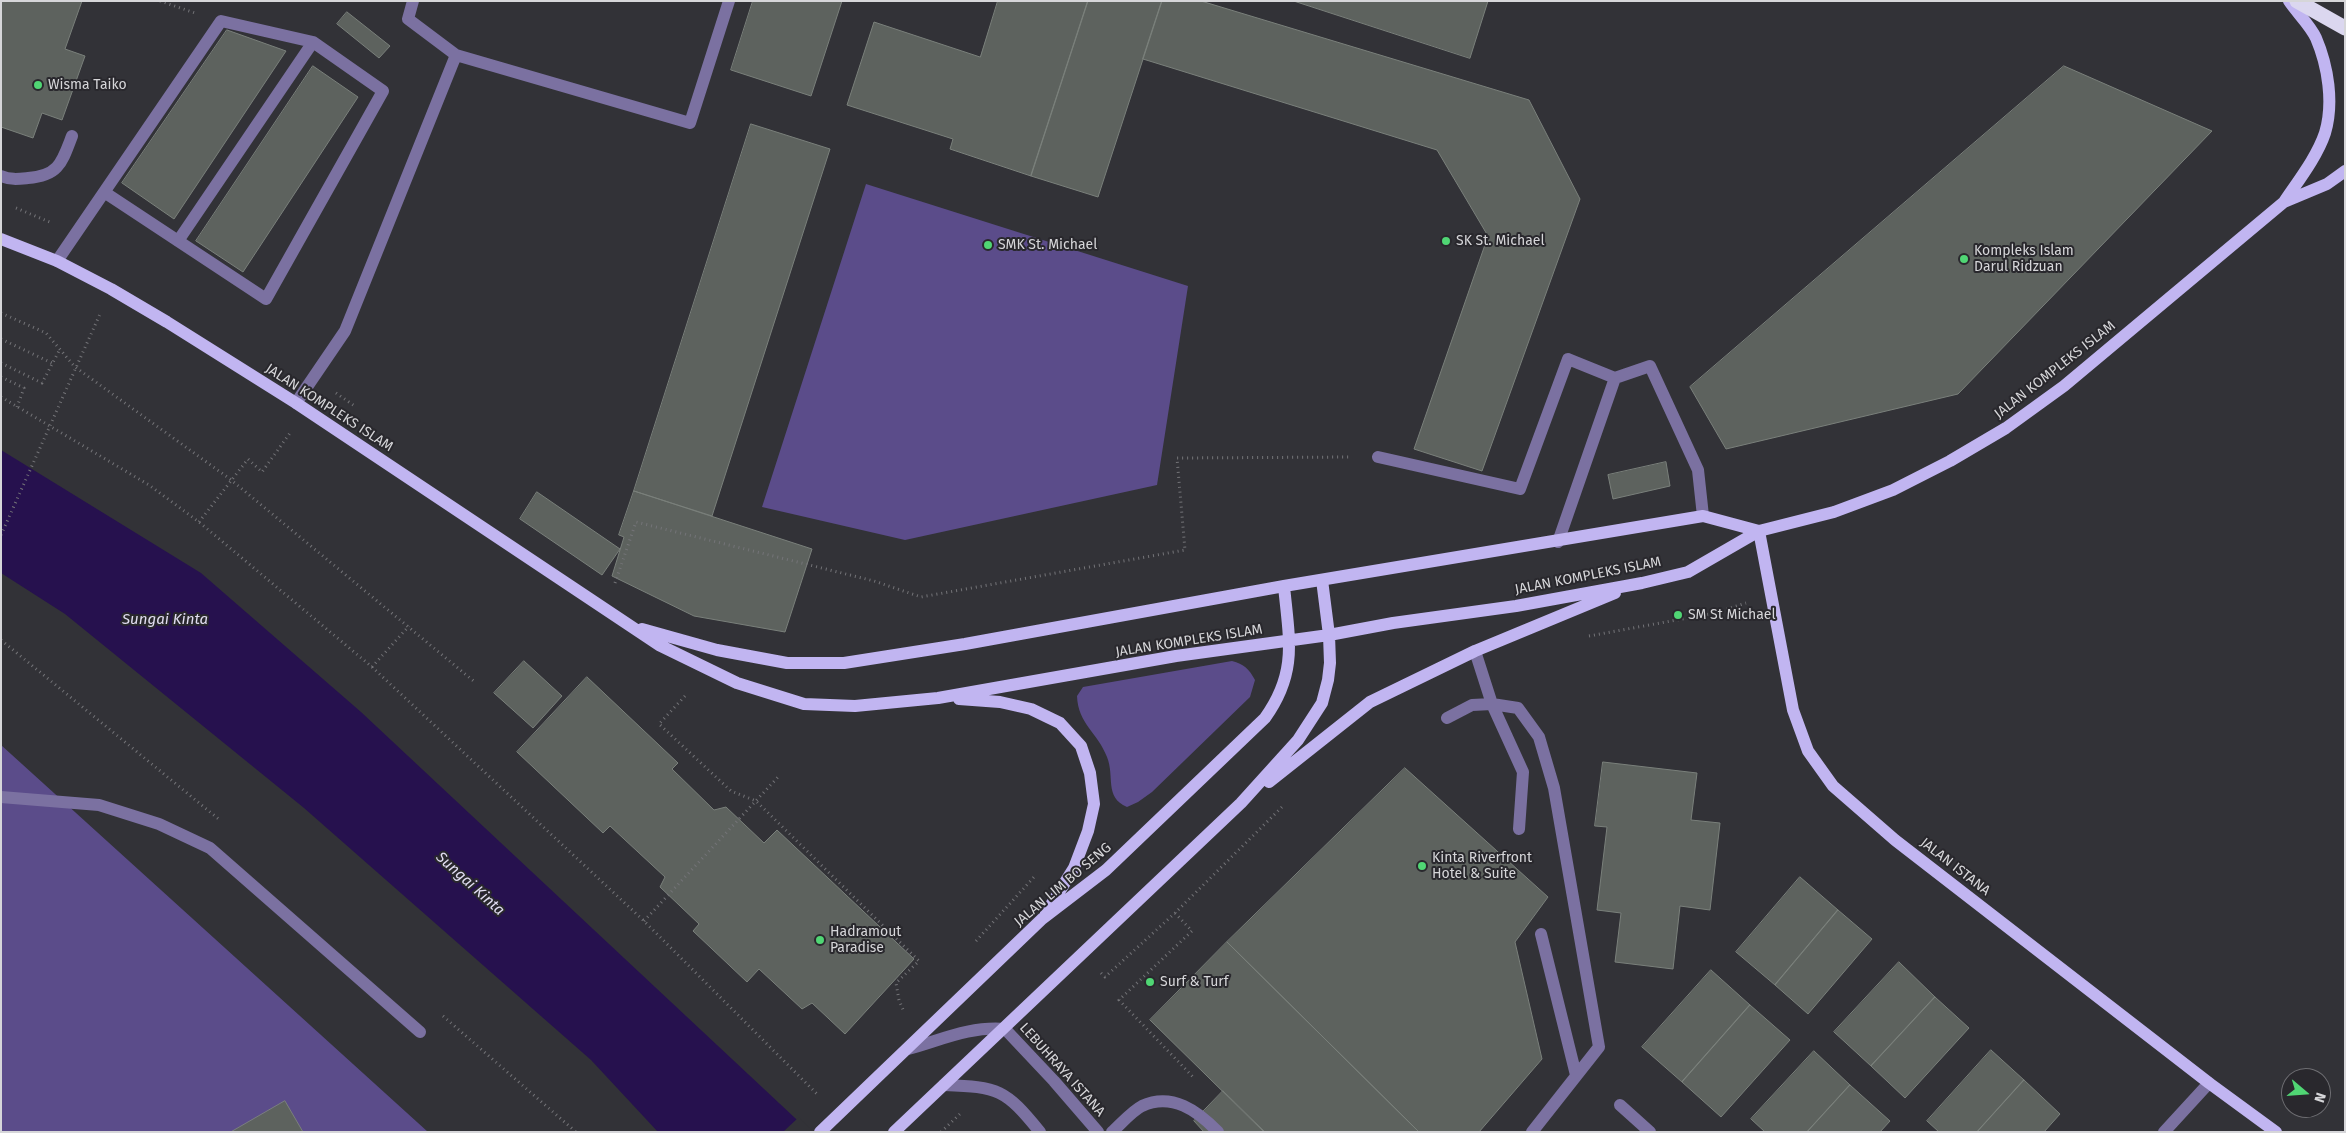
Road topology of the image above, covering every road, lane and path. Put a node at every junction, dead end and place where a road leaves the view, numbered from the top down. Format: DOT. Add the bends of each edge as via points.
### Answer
graph roads {
  1 [pos="160,1"];
  2 [pos="412,1"];
  3 [pos="729,1"];
  4 [pos="2289,1"];
  5 [pos="2297,1"];
  6 [pos="221,21"];
  7 [pos="2345,28"];
  8 [pos="313,42"];
  9 [pos="456,56"];
  10 [pos="72,136"];
  11 [pos="2345,171"];
  12 [pos="1,176"];
  13 [pos="104,192"];
  14 [pos="2284,202"];
  15 [pos="10,206"];
  16 [pos="76,232"];
  17 [pos="1,239"];
  18 [pos="178,240"];
  19 [pos="57,261"];
  20 [pos="111,289"];
  21 [pos="1,313"];
  22 [pos="1,339"];
  23 [pos="59,351"];
  24 [pos="1,362"];
  25 [pos="52,363"];
  26 [pos="76,367"];
  27 [pos="1,377"];
  28 [pos="315,377"];
  29 [pos="1615,378"];
  30 [pos="1,397"];
  31 [pos="301,406"];
  32 [pos="17,407"];
  33 [pos="363,412"];
  34 [pos="1378,457"];
  35 [pos="230,480"];
  36 [pos="1703,516"];
  37 [pos="199,522"];
  38 [pos="1758,531"];
  39 [pos="1,535"];
  40 [pos="1558,542"];
  41 [pos="1322,580"];
  42 [pos="1642,583"];
  43 [pos="1284,586"];
  44 [pos="613,589"];
  45 [pos="1771,596"];
  46 [pos="628,625"];
  47 [pos="409,626"];
  48 [pos="1329,635"];
  49 [pos="1585,636"];
  50 [pos="1289,641"];
  51 [pos="1475,650"];
  52 [pos="372,667"];
  53 [pos="476,683"];
  54 [pos="685,696"];
  55 [pos="938,698"];
  56 [pos="1492,704"];
  57 [pos="1447,718"];
  58 [pos="779,776"];
  59 [pos="1,797"];
  60 [pos="756,801"];
  61 [pos="1241,803"];
  62 [pos="1286,803"];
  63 [pos="1519,829"];
  64 [pos="1038,872"];
  65 [pos="1175,913"];
  66 [pos="1042,919"];
  67 [pos="644,921"];
  68 [pos="1541,934"];
  69 [pos="970,948"];
  70 [pos="1082,956"];
  71 [pos="907,1017"];
  72 [pos="1005,1029"];
  73 [pos="420,1032"];
  74 [pos="908,1049"];
  75 [pos="1576,1075"];
  76 [pos="2209,1083"];
  77 [pos="944,1085"];
  78 [pos="1202,1086"];
  79 [pos="819,1097"];
  80 [pos="1620,1105"];
  81 [pos="963,1111"];
  82 [pos="820,1132"];
  83 [pos="894,1132"];
  84 [pos="941,1132"];
  85 [pos="1040,1132"];
  86 [pos="1098,1132"];
  87 [pos="1112,1132"];
  88 [pos="1218,1132"];
  89 [pos="1532,1132"];
  90 [pos="1650,1132"];
  91 [pos="2164,1132"];
  92 [pos="2276,1132"];
  1 -- 6 [label="path"];
  2 -- 9 [label="street" via="408,19"];
  3 -- 9 [label="street" via="690,123"];
  4 -- 14 [label="main road, JALAN KOMPLEKS ISLAM" via="2315,37 2326,68 2329,101 2325,132"];
  5 -- 7 [label="highway"];
  6 -- 8 [label="street"];
  6 -- 13 [label="street"];
  8 -- 18 [label="street"];
  8 -- 18 [label="street" via="383,91 266,299"];
  9 -- 28 [label="street" via="345,331"];
  10 -- 12 [label="street" via="63,160 46,177 11,180"];
  11 -- 14 [label="main road, JALAN KOMPLEKS ISLAM" via="2327,184"];
  13 -- 16 [label="street"];
  13 -- 18 [label="street"];
  14 -- 38 [label="main road, JALAN KOMPLEKS ISLAM" via="2064,386 2006,428 1950,462 1892,490 1834,512"];
  15 -- 16 [label="path"];
  16 -- 19 [label="street"];
  17 -- 19 [label="main road, JALAN KOMPLEKS ISLAM"];
  19 -- 20 [label="main road, JALAN KOMPLEKS ISLAM"];
  20 -- 26 [label="path"];
  20 -- 31 [label="main road, JALAN KOMPLEKS ISLAM"];
  21 -- 23 [label="path" via="46,333"];
  22 -- 25 [label="path"];
  23 -- 25 [label="path"];
  23 -- 26 [label="path"];
  24 -- 25 [label="path" via="42,384"];
  26 -- 35 [label="path"];
  26 -- 39 [label="path"];
  27 -- 32 [label="path" via="24,388"];
  28 -- 31 [label="street"];
  28 -- 33 [label="path"];
  29 -- 34 [label="street" via="1568,359 1520,489"];
  29 -- 36 [label="street" via="1650,366 1698,470"];
  29 -- 40 [label="street"];
  30 -- 32 [label="path"];
  31 -- 35 [label="path" via="262,472 248,459"];
  31 -- 46 [label="main road, JALAN KOMPLEKS ISLAM"];
  32 -- 37 [label="path" via="149,485"];
  34 -- 44 [label="path" via="1177,458 1185,550 921,597 874,581 636,522"];
  35 -- 37 [label="path"];
  35 -- 47 [label="path"];
  36 -- 38 [label="main road, JALAN KOMPLEKS ISLAM"];
  36 -- 40 [label="main road, JALAN KOMPLEKS ISLAM"];
  37 -- 52 [label="path"];
  38 -- 42 [label="main road, JALAN KOMPLEKS ISLAM" via="1688,572"];
  38 -- 45 [label="main road, JALAN ISTANA"];
  40 -- 41 [label="main road, JALAN KOMPLEKS ISLAM"];
  41 -- 43 [label="main road, JALAN KOMPLEKS ISLAM"];
  41 -- 48 [label="main road"];
  42 -- 48 [label="main road, JALAN KOMPLEKS ISLAM"];
  42 -- 51 [label="main road"];
  43 -- 46 [label="main road, JALAN KOMPLEKS ISLAM" via="844,663 787,662 717,650"];
  43 -- 50 [label="main road, JALAN LIM BO SENG"];
  45 -- 49 [label="path" via="1715,613"];
  45 -- 76 [label="main road, JALAN ISTANA" via="1793,710 1808,751 1833,786 1896,840"];
  46 -- 55 [label="main road, JALAN KOMPLEKS ISLAM" via="737,683 804,704 855,706"];
  47 -- 52 [label="path"];
  47 -- 53 [label="path"];
  48 -- 50 [label="main road, JALAN KOMPLEKS ISLAM"];
  48 -- 61 [label="main road" via="1330,663 1322,703 1298,740"];
  50 -- 55 [label="main road, JALAN KOMPLEKS ISLAM" via="1176,656"];
  50 -- 66 [label="main road, JALAN LIM BO SENG" via="1290,659 1285,680 1278,700 1265,718 1106,870"];
  51 -- 56 [label="street"];
  51 -- 61 [label="main road" via="1370,702"];
  52 -- 67 [label="path"];
  54 -- 60 [label="path" via="660,724 731,790"];
  55 -- 66 [label="main road" via="1000,702 1031,709 1060,723 1081,746 1090,773 1094,804 1088,831 1074,868"];
  56 -- 57 [label="street" via="1472,705"];
  56 -- 63 [label="street" via="1523,772"];
  56 -- 75 [label="street" via="1518,708 1539,738 1554,788 1599,1047"];
  58 -- 60 [label="path"];
  59 -- 73 [label="street" via="99,805 159,824 210,848"];
  60 -- 67 [label="path"];
  60 -- 71 [label="path" via="919,961 896,983"];
  61 -- 70 [label="main road"];
  62 -- 65 [label="path"];
  64 -- 69 [label="path"];
  65 -- 70 [label="path" via="1105,977"];
  65 -- 78 [label="path" via="1192,931 1119,1000"];
  66 -- 74 [label="main road, JALAN LIM BO SENG"];
  67 -- 79 [label="path"];
  68 -- 75 [label="street"];
  70 -- 72 [label="main road"];
  72 -- 74 [label="street" via="985,1027 964,1031"];
  72 -- 77 [label="main road"];
  72 -- 86 [label="street, LEBUHRAYA ISTANA"];
  74 -- 82 [label="main road, JALAN LIM BO SENG"];
  75 -- 89 [label="street"];
  76 -- 91 [label="street"];
  76 -- 92 [label="main road, JALAN ISTANA"];
  77 -- 83 [label="main road"];
  77 -- 85 [label="street" via="983,1086 1004,1094 1020,1107"];
  80 -- 90 [label="street"];
  81 -- 84 [label="path"];
  87 -- 88 [label="street" via="1141,1106 1162,1101 1190,1108"];
}
